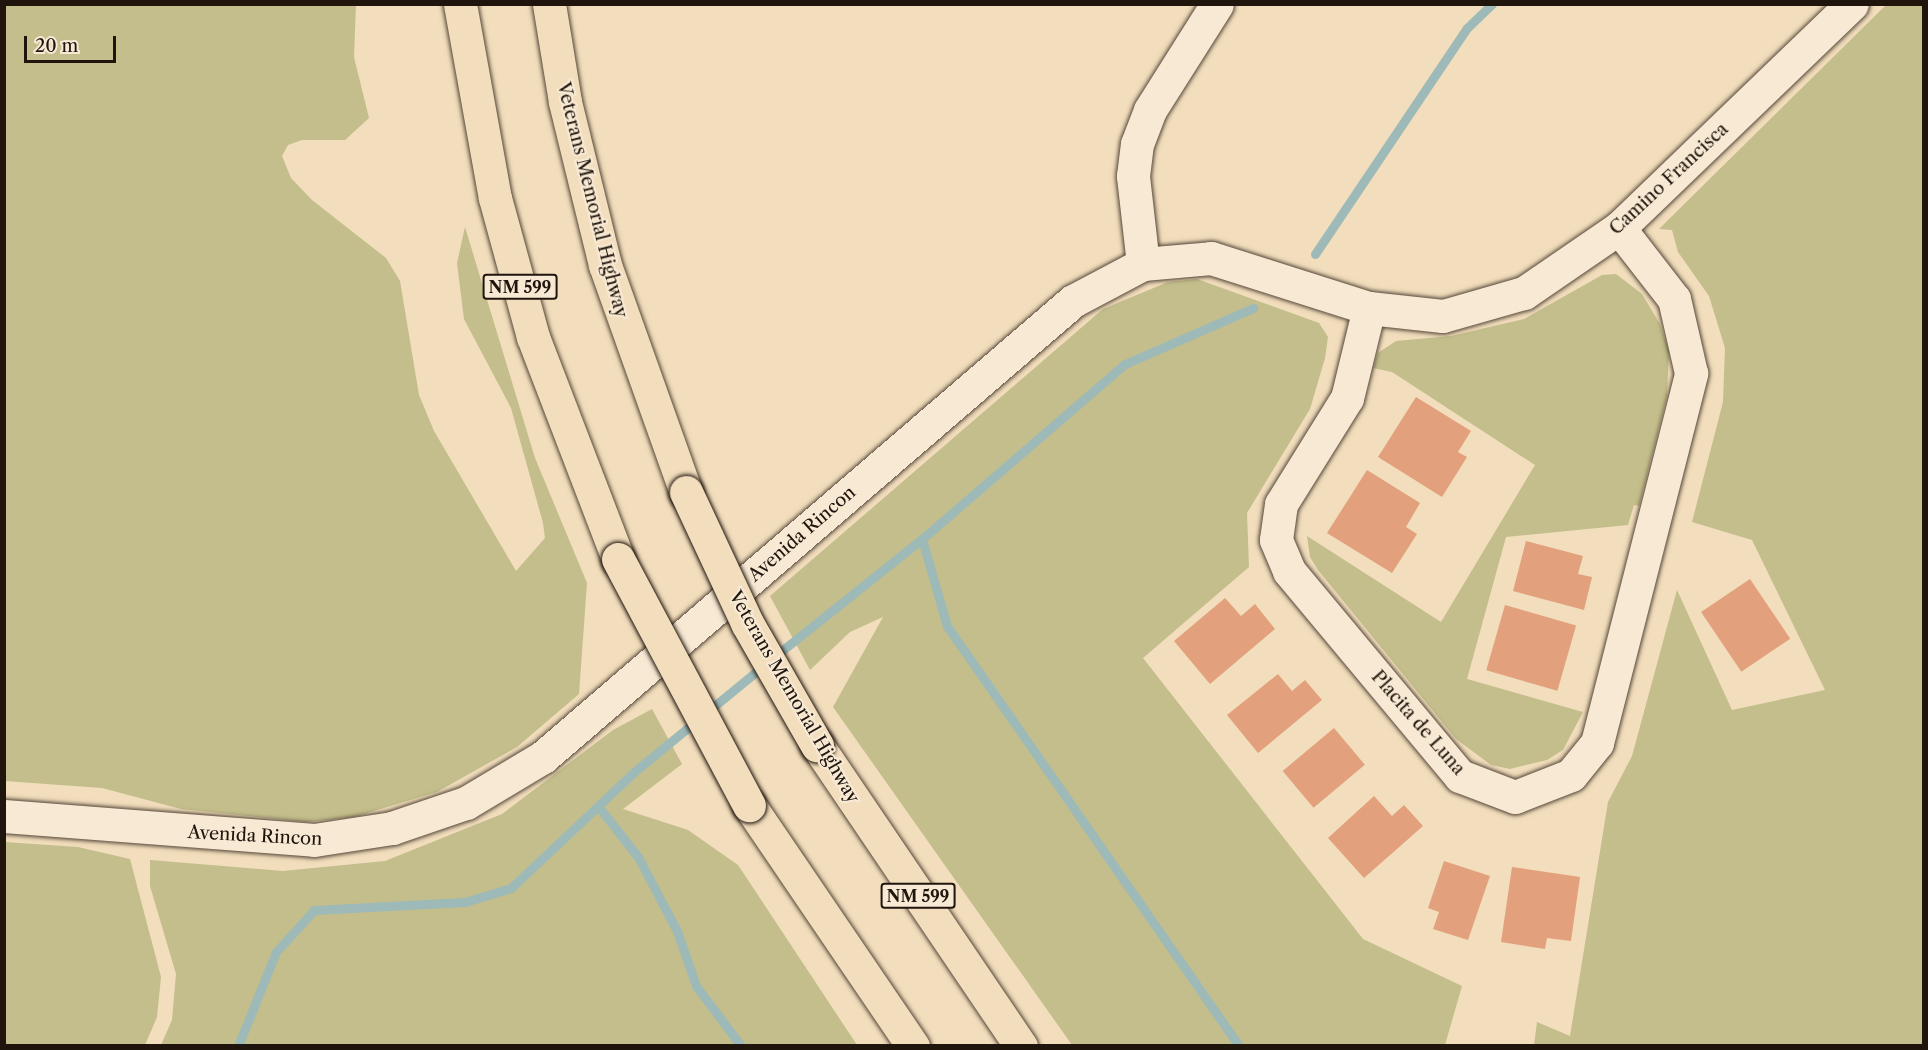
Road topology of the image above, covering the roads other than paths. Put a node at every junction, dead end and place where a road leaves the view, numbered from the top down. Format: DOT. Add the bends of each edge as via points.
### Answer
graph roads {
  1 [pos="460,4"];
  2 [pos="549,4"];
  3 [pos="1217,4"];
  4 [pos="1852,4"];
  5 [pos="1619,228"];
  6 [pos="1143,264"];
  7 [pos="1369,308"];
  8 [pos="4,816"];
  9 [pos="833,932"];
  10 [pos="894,1046"];
  11 [pos="913,1046"];
  12 [pos="1021,1046"];
  1 -- 9 [label="highway, NM 599, bridge" via="495,198 533,337 618,559 749,805"];
  2 -- 12 [label="highway, Veterans Memorial Highway / NM 599, bridge" via="565,102 605,265 686,492 747,622 817,745"];
  3 -- 6 [label="street" via="1150,110 1137,144 1133,176"];
  4 -- 5 [label="street, Camino Francisca"];
  5 -- 7 [label="street, Camino Francisca" via="1524,293 1443,316"];
  5 -- 7 [label="street, Placita de Luna" via="1674,299 1691,373 1597,743 1571,775 1515,797 1460,776 1289,571 1276,540 1281,504 1347,398"];
  6 -- 7 [label="street, Camino Francisca" via="1211,258"];
  6 -- 8 [label="street, Avenida Rincon" via="1073,302 543,757 498,787 403,825 314,840"];
  9 -- 10 [label="highway"];
  9 -- 11 [label="highway, NM 599"];
}
